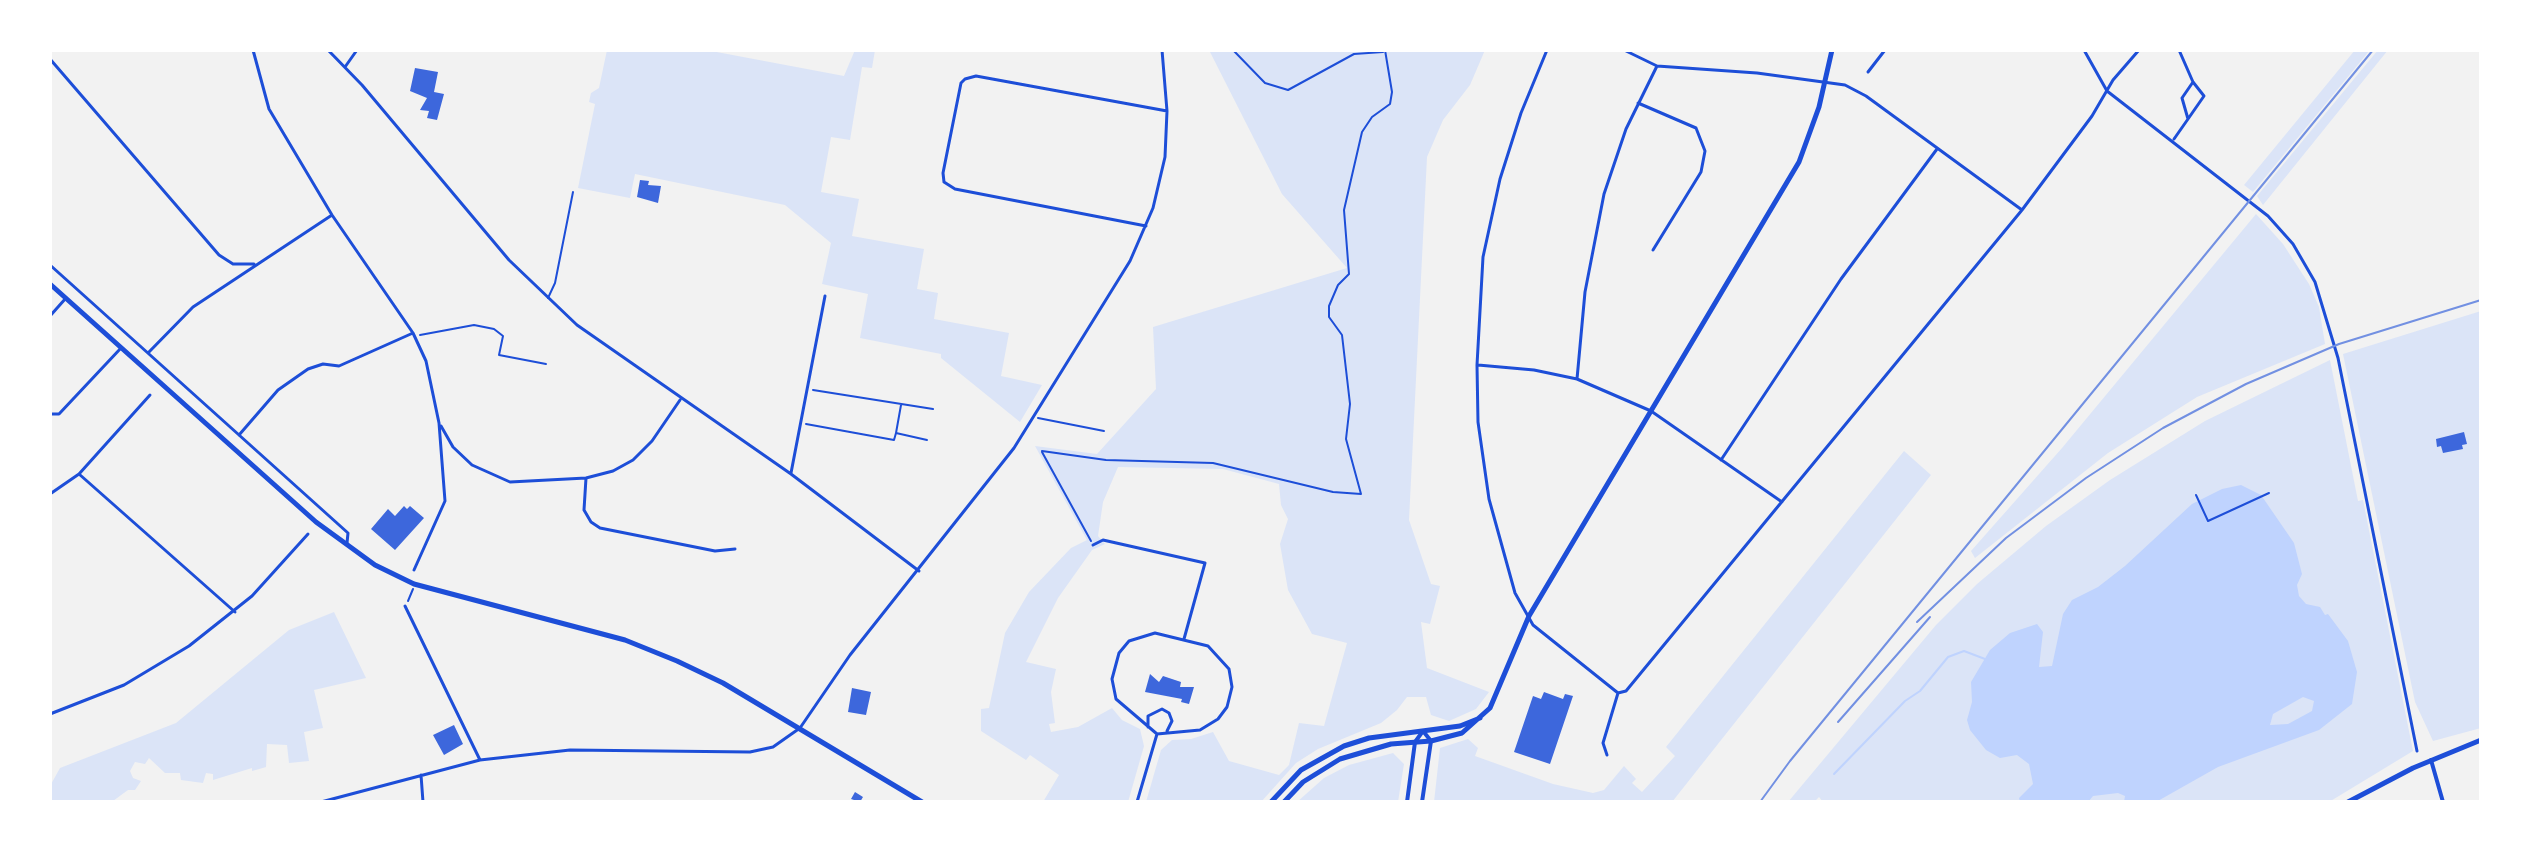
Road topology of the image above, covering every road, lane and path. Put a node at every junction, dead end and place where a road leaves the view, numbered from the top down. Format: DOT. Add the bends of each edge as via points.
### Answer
graph roads {
  1 [pos="253,50"];
  2 [pos="328,50"];
  3 [pos="357,50"];
  4 [pos="1162,50"];
  5 [pos="1233,50"];
  6 [pos="1547,50"];
  7 [pos="1624,50"];
  8 [pos="1832,50"];
  9 [pos="1885,50"];
  10 [pos="2084,50"];
  11 [pos="2139,50"];
  12 [pos="2179,50"];
  13 [pos="1385,51"];
  14 [pos="50,59"];
  15 [pos="1657,66"];
  16 [pos="345,67"];
  17 [pos="1868,72"];
  18 [pos="1826,81"];
  19 [pos="2193,82"];
  20 [pos="2107,91"];
  21 [pos="1638,103"];
  22 [pos="1167,111"];
  23 [pos="2188,119"];
  24 [pos="2173,139"];
  25 [pos="1937,149"];
  26 [pos="573,192"];
  27 [pos="2022,210"];
  28 [pos="332,215"];
  29 [pos="1146,226"];
  30 [pos="1653,250"];
  31 [pos="254,264"];
  32 [pos="50,265"];
  33 [pos="50,284"];
  34 [pos="825,296"];
  35 [pos="66,298"];
  36 [pos="548,299"];
  37 [pos="50,316"];
  38 [pos="414,335"];
  39 [pos="122,347"];
  40 [pos="148,353"];
  41 [pos="546,364"];
  42 [pos="1477,365"];
  43 [pos="1577,379"];
  44 [pos="807,389"];
  45 [pos="150,395"];
  46 [pos="681,399"];
  47 [pos="901,403"];
  48 [pos="933,409"];
  49 [pos="1651,411"];
  50 [pos="50,414"];
  51 [pos="1033,417"];
  52 [pos="439,423"];
  53 [pos="801,423"];
  54 [pos="1104,431"];
  55 [pos="896,433"];
  56 [pos="239,435"];
  57 [pos="927,440"];
  58 [pos="1721,460"];
  59 [pos="79,474"];
  60 [pos="791,474"];
  61 [pos="586,478"];
  62 [pos="2269,493"];
  63 [pos="50,494"];
  64 [pos="2196,495"];
  65 [pos="1782,502"];
  66 [pos="308,534"];
  67 [pos="1093,545"];
  68 [pos="346,547"];
  69 [pos="735,549"];
  70 [pos="414,570"];
  71 [pos="919,571"];
  72 [pos="405,606"];
  73 [pos="235,612"];
  74 [pos="1529,616"];
  75 [pos="1184,639"];
  76 [pos="1618,693"];
  77 [pos="50,714"];
  78 [pos="1481,717"];
  79 [pos="1148,727"];
  80 [pos="800,728"];
  81 [pos="1167,731"];
  82 [pos="1423,731"];
  83 [pos="1157,734"];
  84 [pos="2481,740"];
  85 [pos="1431,741"];
  86 [pos="1415,742"];
  87 [pos="2417,751"];
  88 [pos="1607,755"];
  89 [pos="480,760"];
  90 [pos="2431,760"];
  91 [pos="421,775"];
  92 [pos="321,802"];
  93 [pos="423,802"];
  94 [pos="922,802"];
  95 [pos="1137,802"];
  96 [pos="1271,802"];
  97 [pos="1284,802"];
  98 [pos="1407,802"];
  99 [pos="1422,802"];
  100 [pos="2348,802"];
  101 [pos="2443,802"];
  1 -- 28 [label="street" via="269,109"];
  2 -- 16 [label="street"];
  3 -- 16 [label="street"];
  4 -- 22 [label="street"];
  5 -- 13 [label="path" via="1265,83 1288,90 1354,54"];
  6 -- 42 [label="street" via="1500,179 1483,257"];
  7 -- 15 [label="street"];
  8 -- 18 [label="main road"];
  9 -- 17 [label="street"];
  10 -- 20 [label="street"];
  11 -- 20 [label="street"];
  12 -- 19 [label="street"];
  13 -- 67 [label="path" via="1390,104 1362,132 1344,210 1349,274 1329,306 1329,317 1342,335 1350,404 1346,439 1361,494 1213,463 1106,460 1042,451"];
  14 -- 31 [label="street" via="219,255 233,264"];
  15 -- 18 [label="street"];
  15 -- 21 [label="street"];
  16 -- 36 [label="street"];
  18 -- 25 [label="street" via="1866,96"];
  18 -- 49 [label="main road" via="1799,162"];
  19 -- 23 [label="street" via="2182,98"];
  19 -- 23 [label="street" via="2204,96"];
  20 -- 24 [label="street"];
  20 -- 27 [label="street"];
  21 -- 30 [label="street" via="1696,128 1705,151 1701,172"];
  21 -- 43 [label="street" via="1604,194 1585,292"];
  22 -- 29 [label="street" via="1159,189"];
  22 -- 29 [label="street" via="976,76 965,79 943,173 944,182 955,189"];
  23 -- 24 [label="street"];
  24 -- 87 [label="street" via="2268,216 2293,244 2325,307"];
  25 -- 27 [label="street"];
  25 -- 58 [label="street" via="1841,279"];
  26 -- 36 [label="lane"];
  27 -- 65 [label="street"];
  28 -- 31 [label="street"];
  28 -- 38 [label="street"];
  29 -- 51 [label="street" via="1130,261"];
  31 -- 40 [label="street" via="182,317"];
  32 -- 40 [label="street"];
  33 -- 35 [label="main road"];
  34 -- 44 [label="street"];
  35 -- 37 [label="street"];
  35 -- 39 [label="main road"];
  36 -- 46 [label="street" via="606,348"];
  38 -- 41 [label="path" via="474,325 494,329 503,336 499,355"];
  38 -- 52 [label="street" via="426,361"];
  38 -- 56 [label="street" via="339,366 308,369 278,390"];
  39 -- 50 [label="street" via="59,414"];
  39 -- 68 [label="main road"];
  40 -- 56 [label="street"];
  42 -- 43 [label="street"];
  42 -- 74 [label="street" via="1478,422 1489,499 1515,593"];
  43 -- 49 [label="street"];
  44 -- 47 [label="path"];
  44 -- 53 [label="street"];
  45 -- 59 [label="street"];
  46 -- 60 [label="street"];
  46 -- 61 [label="street" via="633,460"];
  47 -- 48 [label="path"];
  47 -- 55 [label="path"];
  49 -- 58 [label="street"];
  49 -- 74 [label="main road"];
  51 -- 54 [label="path"];
  51 -- 71 [label="street"];
  52 -- 61 [label="street" via="453,447 488,474 523,483"];
  52 -- 70 [label="street" via="445,501"];
  53 -- 55 [label="path" via="894,440"];
  53 -- 60 [label="street"];
  55 -- 57 [label="path"];
  56 -- 68 [label="street" via="348,533"];
  58 -- 65 [label="street"];
  59 -- 63 [label="street"];
  59 -- 73 [label="street"];
  60 -- 71 [label="street"];
  61 -- 69 [label="street" via="584,510 600,528 715,551"];
  62 -- 64 [label="path" via="2208,521"];
  65 -- 76 [label="street" via="1626,691"];
  66 -- 73 [label="street"];
  67 -- 75 [label="street" via="1103,540 1205,563"];
  68 -- 80 [label="main road" via="414,584 625,640 723,683"];
  71 -- 80 [label="street" via="850,655"];
  72 -- 89 [label="street"];
  73 -- 77 [label="street" via="147,673"];
  74 -- 76 [label="street" via="1533,625"];
  74 -- 78 [label="main road" via="1496,698"];
  75 -- 79 [label="street" via="1155,633 1129,641 1119,653 1112,679 1116,699"];
  75 -- 81 [label="street" via="1220,656 1229,669 1232,693 1223,713 1210,724 1191,733"];
  76 -- 88 [label="street" via="1603,743"];
  78 -- 82 [label="main road"];
  78 -- 85 [label="main road" via="1462,733"];
  79 -- 81 [label="street" via="1148,716 1162,709 1171,717"];
  79 -- 83 [label="street"];
  80 -- 89 [label="street" via="773,747 750,752 570,750"];
  80 -- 94 [label="main road"];
  81 -- 83 [label="street"];
  82 -- 85 [label="street"];
  82 -- 86 [label="street"];
  82 -- 96 [label="main road" via="1344,746 1301,770"];
  83 -- 95 [label="street"];
  84 -- 90 [label="main road"];
  85 -- 86 [label="main road"];
  85 -- 99 [label="street"];
  86 -- 97 [label="main road" via="1340,759 1303,782"];
  86 -- 98 [label="street"];
  89 -- 91 [label="street"];
  90 -- 100 [label="main road"];
  90 -- 101 [label="street"];
  91 -- 92 [label="street"];
  91 -- 93 [label="street"];
}
